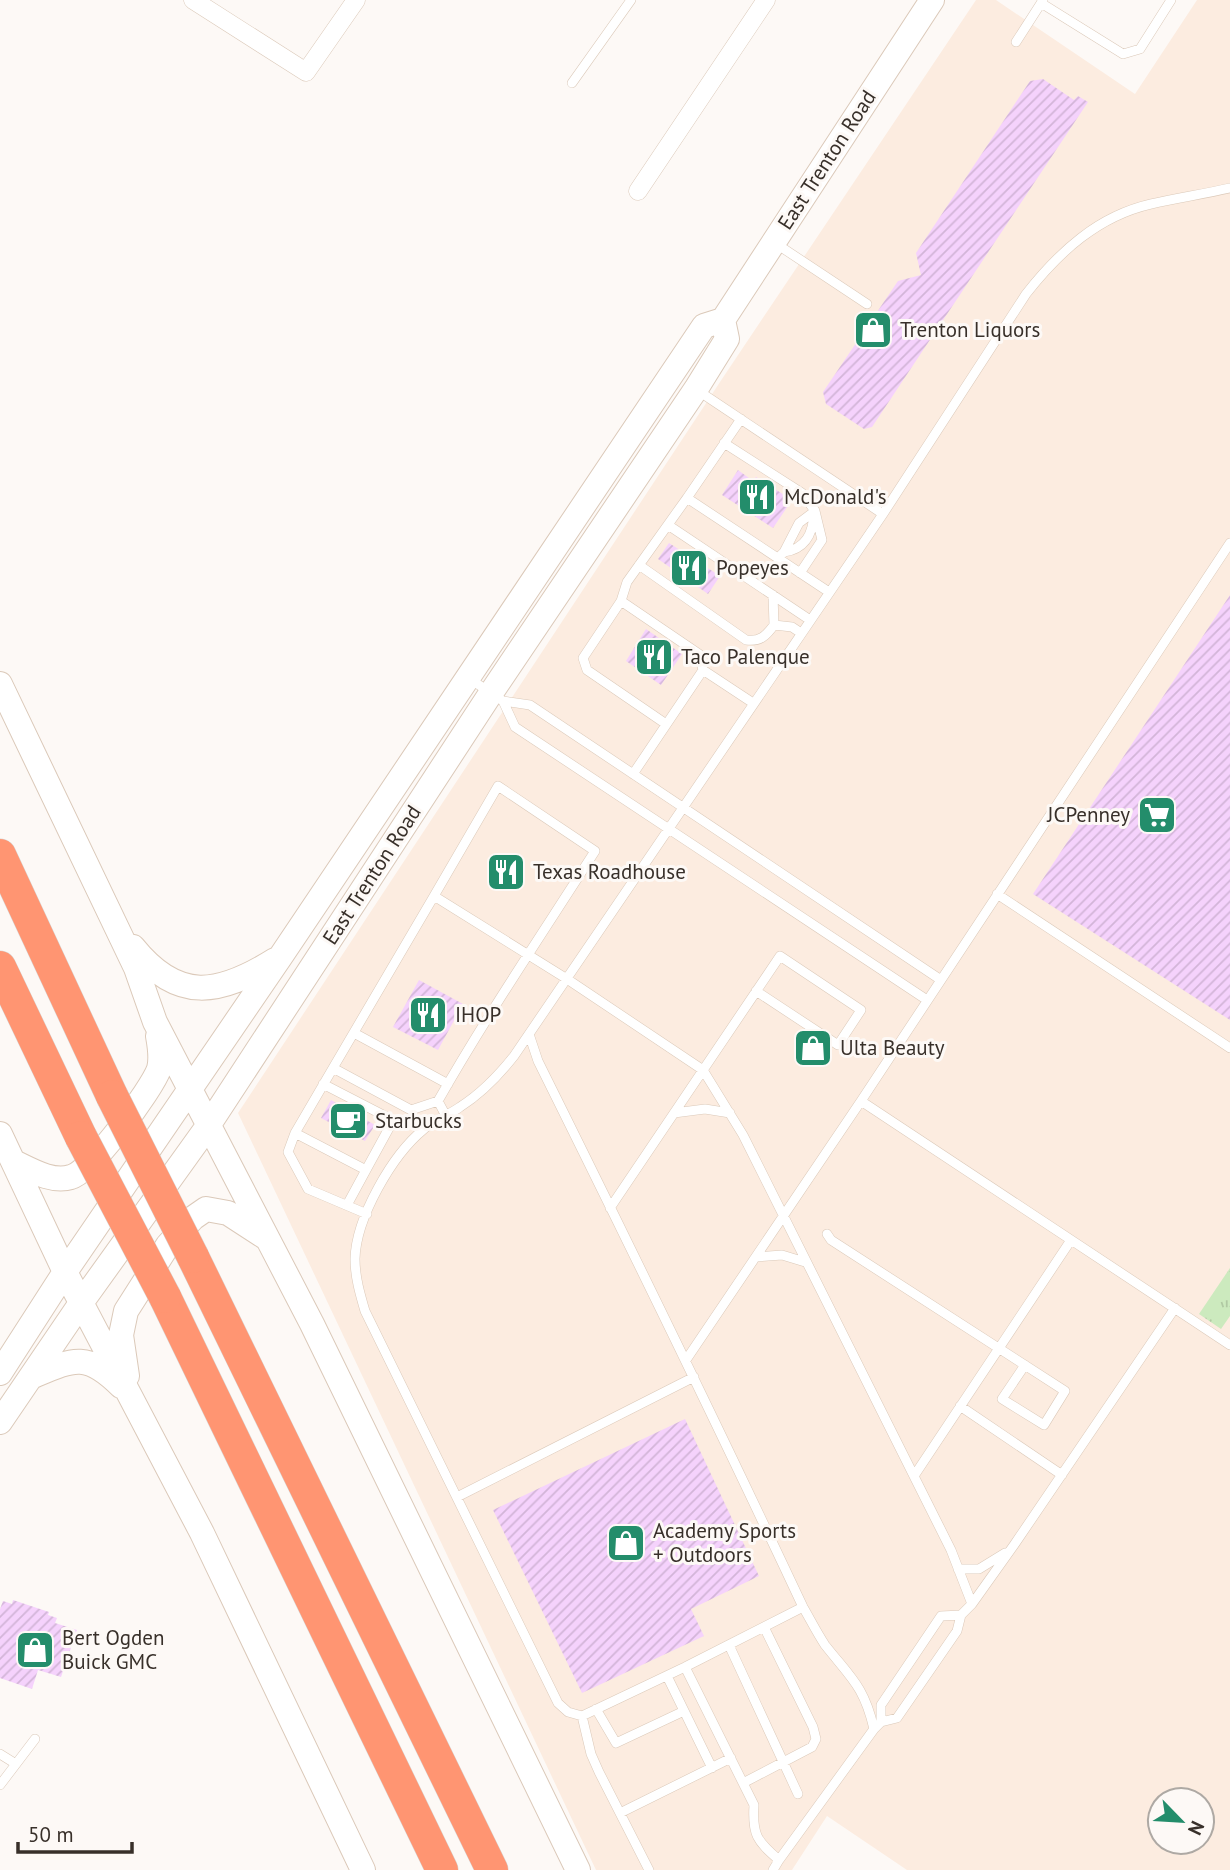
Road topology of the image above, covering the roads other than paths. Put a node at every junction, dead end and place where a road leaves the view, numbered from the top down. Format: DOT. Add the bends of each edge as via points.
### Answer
graph roads {
  1 [pos="193,0"];
  2 [pos="356,0"];
  3 [pos="631,0"];
  4 [pos="766,0"];
  5 [pos="932,0"];
  6 [pos="1171,0"];
  7 [pos="1042,1"];
  8 [pos="1016,42"];
  9 [pos="572,83"];
  10 [pos="1230,188"];
  11 [pos="638,191"];
  12 [pos="774,242"];
  13 [pos="867,304"];
  14 [pos="723,320"];
  15 [pos="695,389"];
  16 [pos="741,419"];
  17 [pos="724,443"];
  18 [pos="687,498"];
  19 [pos="815,511"];
  20 [pos="883,514"];
  21 [pos="668,525"];
  22 [pos="1230,543"];
  23 [pos="781,555"];
  24 [pos="639,565"];
  25 [pos="800,573"];
  26 [pos="829,592"];
  27 [pos="773,595"];
  28 [pos="621,601"];
  29 [pos="810,620"];
  30 [pos="774,625"];
  31 [pos="801,633"];
  32 [pos="703,670"];
  33 [pos="468,678"];
  34 [pos="0,684"];
  35 [pos="497,697"];
  36 [pos="753,703"];
  37 [pos="666,724"];
  38 [pos="633,774"];
  39 [pos="682,807"];
  40 [pos="668,829"];
  41 [pos="0,855"];
  42 [pos="997,894"];
  43 [pos="434,896"];
  44 [pos="116,926"];
  45 [pos="281,956"];
  46 [pos="529,956"];
  47 [pos="0,967"];
  48 [pos="567,979"];
  49 [pos="941,980"];
  50 [pos="757,991"];
  51 [pos="928,1000"];
  52 [pos="155,1022"];
  53 [pos="354,1033"];
  54 [pos="529,1034"];
  55 [pos="1230,1048"];
  56 [pos="333,1068"];
  57 [pos="703,1070"];
  58 [pos="323,1084"];
  59 [pos="448,1084"];
  60 [pos="189,1091"];
  61 [pos="438,1101"];
  62 [pos="861,1101"];
  63 [pos="730,1112"];
  64 [pos="674,1113"];
  65 [pos="446,1116"];
  66 [pos="208,1126"];
  67 [pos="295,1133"];
  68 [pos="0,1134"];
  69 [pos="14,1162"];
  70 [pos="366,1170"];
  71 [pos="347,1205"];
  72 [pos="610,1208"];
  73 [pos="367,1214"];
  74 [pos="783,1218"];
  75 [pos="827,1234"];
  76 [pos="268,1239"];
  77 [pos="1071,1240"];
  78 [pos="756,1257"];
  79 [pos="805,1262"];
  80 [pos="65,1272"];
  81 [pos="81,1303"];
  82 [pos="1175,1308"];
  83 [pos="1230,1345"];
  84 [pos="999,1348"];
  85 [pos="686,1360"];
  86 [pos="1025,1365"];
  87 [pos="0,1373"];
  88 [pos="31,1377"];
  89 [pos="694,1377"];
  90 [pos="131,1397"];
  91 [pos="960,1406"];
  92 [pos="0,1422"];
  93 [pos="1062,1475"];
  94 [pos="914,1476"];
  95 [pos="457,1497"];
  96 [pos="1014,1545"];
  97 [pos="958,1569"];
  98 [pos="972,1604"];
  99 [pos="803,1607"];
  100 [pos="961,1615"];
  101 [pos="764,1627"];
  102 [pos="729,1645"];
  103 [pos="685,1667"];
  104 [pos="667,1676"];
  105 [pos="596,1709"];
  106 [pos="684,1711"];
  107 [pos="582,1716"];
  108 [pos="878,1725"];
  109 [pos="35,1739"];
  110 [pos="0,1754"];
  111 [pos="731,1758"];
  112 [pos="783,1763"];
  113 [pos="16,1764"];
  114 [pos="712,1768"];
  115 [pos="392,1769"];
  116 [pos="743,1783"];
  117 [pos="0,1786"];
  118 [pos="797,1794"];
  119 [pos="620,1813"];
  120 [pos="779,1860"];
  121 [pos="363,1870"];
  122 [pos="418,1870"];
  123 [pos="442,1870"];
  124 [pos="492,1870"];
  125 [pos="578,1870"];
  126 [pos="649,1870"];
  127 [pos="773,1870"];
  1 -- 2 [label="street" via="306,72"];
  3 -- 9 [label="lane"];
  4 -- 11 [label="street"];
  5 -- 12 [label="main road, East Trenton Road"];
  6 -- 7 [label="lane" via="1140,49 1123,54"];
  7 -- 8 [label="lane"];
  10 -- 20 [label="lane" via="1149,204 1115,217 1057,257 1026,293"];
  12 -- 13 [label="lane"];
  12 -- 14 [label="main road, East Trenton Road"];
  14 -- 15 [label="main road, East Trenton Road" via="727,339"];
  14 -- 33 [label="main road, East Trenton Road" via="704,326"];
  15 -- 16 [label="lane"];
  15 -- 35 [label="main road, East Trenton Road"];
  16 -- 17 [label="lane"];
  16 -- 20 [label="lane"];
  17 -- 18 [label="lane"];
  17 -- 19 [label="lane" via="802,494"];
  18 -- 21 [label="lane"];
  18 -- 23 [label="lane"];
  19 -- 23 [label="lane" via="799,523"];
  19 -- 23 [label="lane" via="810,536"];
  19 -- 25 [label="lane" via="822,540"];
  20 -- 26 [label="lane"];
  21 -- 24 [label="lane"];
  21 -- 27 [label="lane"];
  22 -- 42 [label="lane"];
  23 -- 25 [label="lane"];
  24 -- 28 [label="lane"];
  24 -- 30 [label="lane" via="746,640 765,637"];
  25 -- 26 [label="lane"];
  26 -- 29 [label="lane"];
  27 -- 29 [label="lane"];
  27 -- 30 [label="lane"];
  28 -- 32 [label="lane" via="699,654"];
  28 -- 37 [label="lane" via="583,658 583,665"];
  29 -- 31 [label="lane"];
  30 -- 31 [label="lane"];
  31 -- 36 [label="lane"];
  32 -- 36 [label="lane"];
  32 -- 37 [label="lane"];
  33 -- 35 [label="lane"];
  33 -- 45 [label="main road, East Trenton Road"];
  34 -- 44 [label="main road"];
  35 -- 38 [label="lane" via="530,705"];
  35 -- 40 [label="lane" via="515,727"];
  35 -- 66 [label="main road, East Trenton Road"];
  36 -- 39 [label="lane"];
  37 -- 38 [label="lane"];
  38 -- 39 [label="lane"];
  39 -- 40 [label="lane"];
  39 -- 49 [label="lane"];
  40 -- 48 [label="lane"];
  40 -- 51 [label="lane"];
  41 -- 124 [label="highway, bridge" via="112,1096"];
  42 -- 49 [label="lane"];
  42 -- 55 [label="lane"];
  43 -- 46 [label="lane"];
  43 -- 46 [label="lane" via="498,786 595,851"];
  43 -- 53 [label="lane"];
  44 -- 45 [label="main road" via="147,965 194,988 226,985"];
  44 -- 52 [label="main road"];
  45 -- 60 [label="main road, East Trenton Road"];
  46 -- 48 [label="lane"];
  46 -- 59 [label="lane"];
  47 -- 115 [label="highway, bridge"];
  48 -- 54 [label="lane"];
  48 -- 57 [label="lane"];
  49 -- 51 [label="lane"];
  50 -- 50 [label="lane" via="838,1045 861,1010 780,956"];
  50 -- 57 [label="lane"];
  51 -- 62 [label="lane"];
  52 -- 60 [label="main road"];
  52 -- 69 [label="main road" via="161,1057 156,1076 89,1165 62,1178"];
  53 -- 56 [label="lane"];
  53 -- 59 [label="lane"];
  54 -- 65 [label="lane" via="496,1078"];
  54 -- 72 [label="lane"];
  56 -- 58 [label="lane"];
  56 -- 61 [label="lane" via="411,1110"];
  57 -- 63 [label="lane"];
  57 -- 64 [label="lane"];
  58 -- 67 [label="lane"];
  58 -- 70 [label="lane" via="385,1116 389,1128"];
  59 -- 61 [label="lane"];
  60 -- 66 [label="main road"];
  60 -- 80 [label="main road, East Trenton Road"];
  61 -- 65 [label="lane"];
  62 -- 74 [label="lane"];
  62 -- 77 [label="lane"];
  63 -- 64 [label="lane"];
  63 -- 74 [label="lane"];
  64 -- 72 [label="lane"];
  65 -- 73 [label="lane" via="424,1129 400,1155"];
  66 -- 76 [label="main road"];
  66 -- 81 [label="main road, East Trenton Road"];
  67 -- 70 [label="lane"];
  67 -- 71 [label="lane" via="288,1152 308,1189"];
  68 -- 69 [label="main road"];
  69 -- 80 [label="main road"];
  70 -- 71 [label="lane"];
  71 -- 73 [label="lane"];
  72 -- 85 [label="lane"];
  73 -- 95 [label="lane" via="355,1256 365,1311"];
  74 -- 78 [label="lane"];
  74 -- 79 [label="lane"];
  75 -- 84 [label="lane"];
  76 -- 90 [label="main road" via="228,1213 206,1209 168,1245 122,1323"];
  76 -- 125 [label="main road" via="393,1485"];
  77 -- 82 [label="lane"];
  77 -- 84 [label="lane"];
  78 -- 79 [label="lane" via="782,1255"];
  78 -- 85 [label="lane"];
  79 -- 94 [label="lane"];
  80 -- 81 [label="main road"];
  80 -- 87 [label="main road, East Trenton Road"];
  81 -- 88 [label="main road, East Trenton Road"];
  81 -- 90 [label="main road"];
  82 -- 83 [label="lane"];
  82 -- 93 [label="lane"];
  84 -- 86 [label="lane"];
  84 -- 91 [label="lane"];
  85 -- 89 [label="lane"];
  86 -- 86 [label="lane" via="1065,1391 1044,1425 1002,1399"];
  88 -- 90 [label="main road" via="68,1362 89,1362 106,1371"];
  88 -- 92 [label="main road, East Trenton Road"];
  89 -- 95 [label="lane"];
  89 -- 99 [label="lane"];
  90 -- 121 [label="main road" via="202,1533"];
  91 -- 93 [label="lane"];
  91 -- 94 [label="lane"];
  93 -- 96 [label="lane"];
  94 -- 97 [label="lane"];
  95 -- 107 [label="lane" via="558,1703"];
  96 -- 97 [label="lane" via="978,1569"];
  96 -- 98 [label="lane"];
  97 -- 98 [label="lane"];
  98 -- 100 [label="lane"];
  99 -- 101 [label="lane"];
  99 -- 108 [label="lane" via="824,1643 859,1685"];
  100 -- 108 [label="lane" via="957,1631 897,1718"];
  100 -- 108 [label="lane" via="941,1616 881,1705"];
  101 -- 102 [label="lane"];
  101 -- 112 [label="lane" via="816,1739 811,1747"];
  102 -- 103 [label="lane"];
  102 -- 112 [label="lane"];
  103 -- 104 [label="lane"];
  103 -- 111 [label="lane"];
  104 -- 105 [label="lane"];
  104 -- 106 [label="lane"];
  105 -- 106 [label="lane" via="617,1743"];
  105 -- 107 [label="lane"];
  106 -- 114 [label="lane"];
  107 -- 119 [label="lane" via="591,1754"];
  108 -- 120 [label="lane"];
  109 -- 113 [label="lane"];
  110 -- 113 [label="lane"];
  111 -- 114 [label="lane"];
  111 -- 116 [label="lane"];
  112 -- 116 [label="lane"];
  112 -- 118 [label="lane"];
  113 -- 117 [label="lane"];
  114 -- 119 [label="lane"];
  115 -- 122 [label="highway"];
  115 -- 123 [label="highway"];
  116 -- 120 [label="lane" via="754,1805 758,1842"];
  119 -- 126 [label="lane"];
  120 -- 127 [label="lane"];
}
